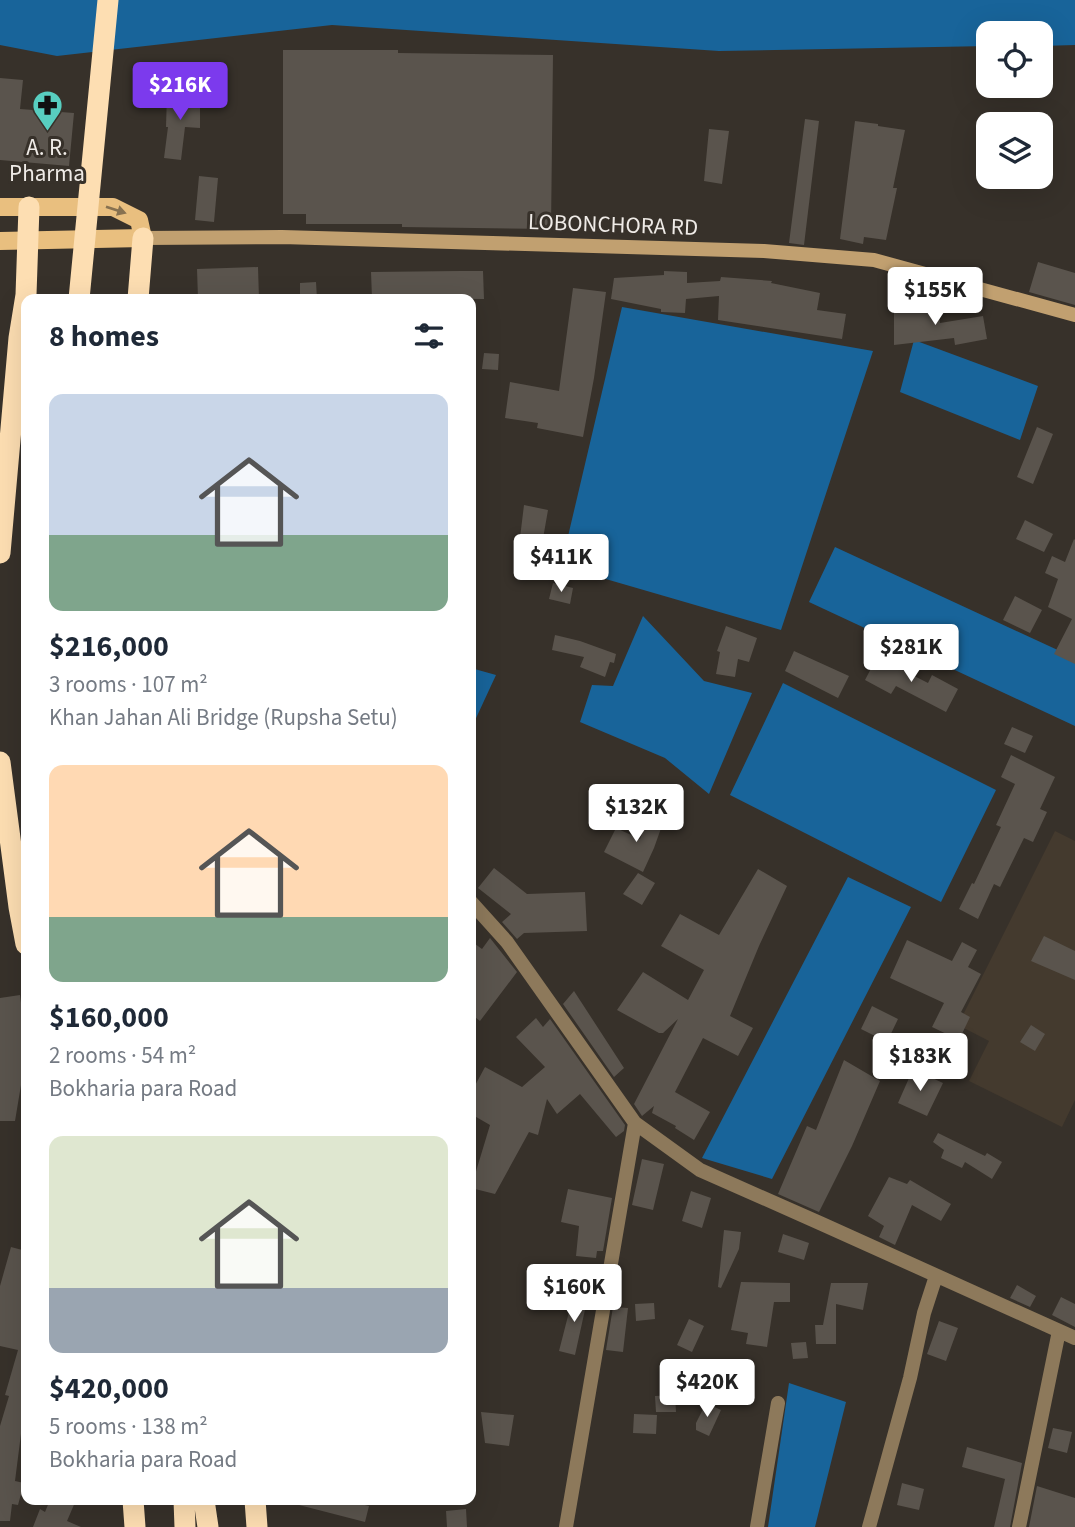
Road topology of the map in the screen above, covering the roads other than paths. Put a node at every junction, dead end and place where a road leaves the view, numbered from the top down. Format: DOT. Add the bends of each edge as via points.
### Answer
graph roads {
  1 [pos="108,0"];
  2 [pos="0,207"];
  3 [pos="29,207"];
  4 [pos="143,239"];
  5 [pos="2,241"];
  6 [pos="28,241"];
  7 [pos="26,294"];
  8 [pos="79,294"];
  9 [pos="138,294"];
  10 [pos="1075,315"];
  11 [pos="21,326"];
  12 [pos="0,553"];
  13 [pos="0,762"];
  14 [pos="476,908"];
  15 [pos="21,918"];
  16 [pos="635,1123"];
  17 [pos="936,1276"];
  18 [pos="1059,1331"];
  19 [pos="1075,1338"];
  20 [pos="778,1403"];
  21 [pos="134,1505"];
  22 [pos="184,1505"];
  23 [pos="205,1505"];
  24 [pos="255,1505"];
  25 [pos="135,1527"];
  26 [pos="185,1527"];
  27 [pos="208,1527"];
  28 [pos="257,1527"];
  29 [pos="566,1527"];
  30 [pos="757,1527"];
  31 [pos="869,1527"];
  32 [pos="1018,1527"];
  1 -- 8 [label="highway, bridge"];
  2 -- 3 [label="main road"];
  3 -- 4 [label="main road, one-way" via="113,207 139,220"];
  3 -- 6 [label="highway"];
  4 -- 6 [label="main road"];
  4 -- 9 [label="highway"];
  4 -- 10 [label="street, LOBONCHORA RD" via="282,237 764,251 874,260"];
  5 -- 6 [label="main road"];
  6 -- 7 [label="highway"];
  11 -- 12 [label="highway"];
  13 -- 15 [label="highway"];
  14 -- 16 [label="street" via="507,943"];
  16 -- 17 [label="street" via="700,1171"];
  16 -- 29 [label="street"];
  17 -- 18 [label="street"];
  17 -- 31 [label="street"];
  18 -- 19 [label="street"];
  18 -- 32 [label="street"];
  20 -- 30 [label="street"];
  21 -- 25 [label="highway"];
  22 -- 26 [label="highway"];
  23 -- 27 [label="highway"];
  24 -- 28 [label="highway"];
}
